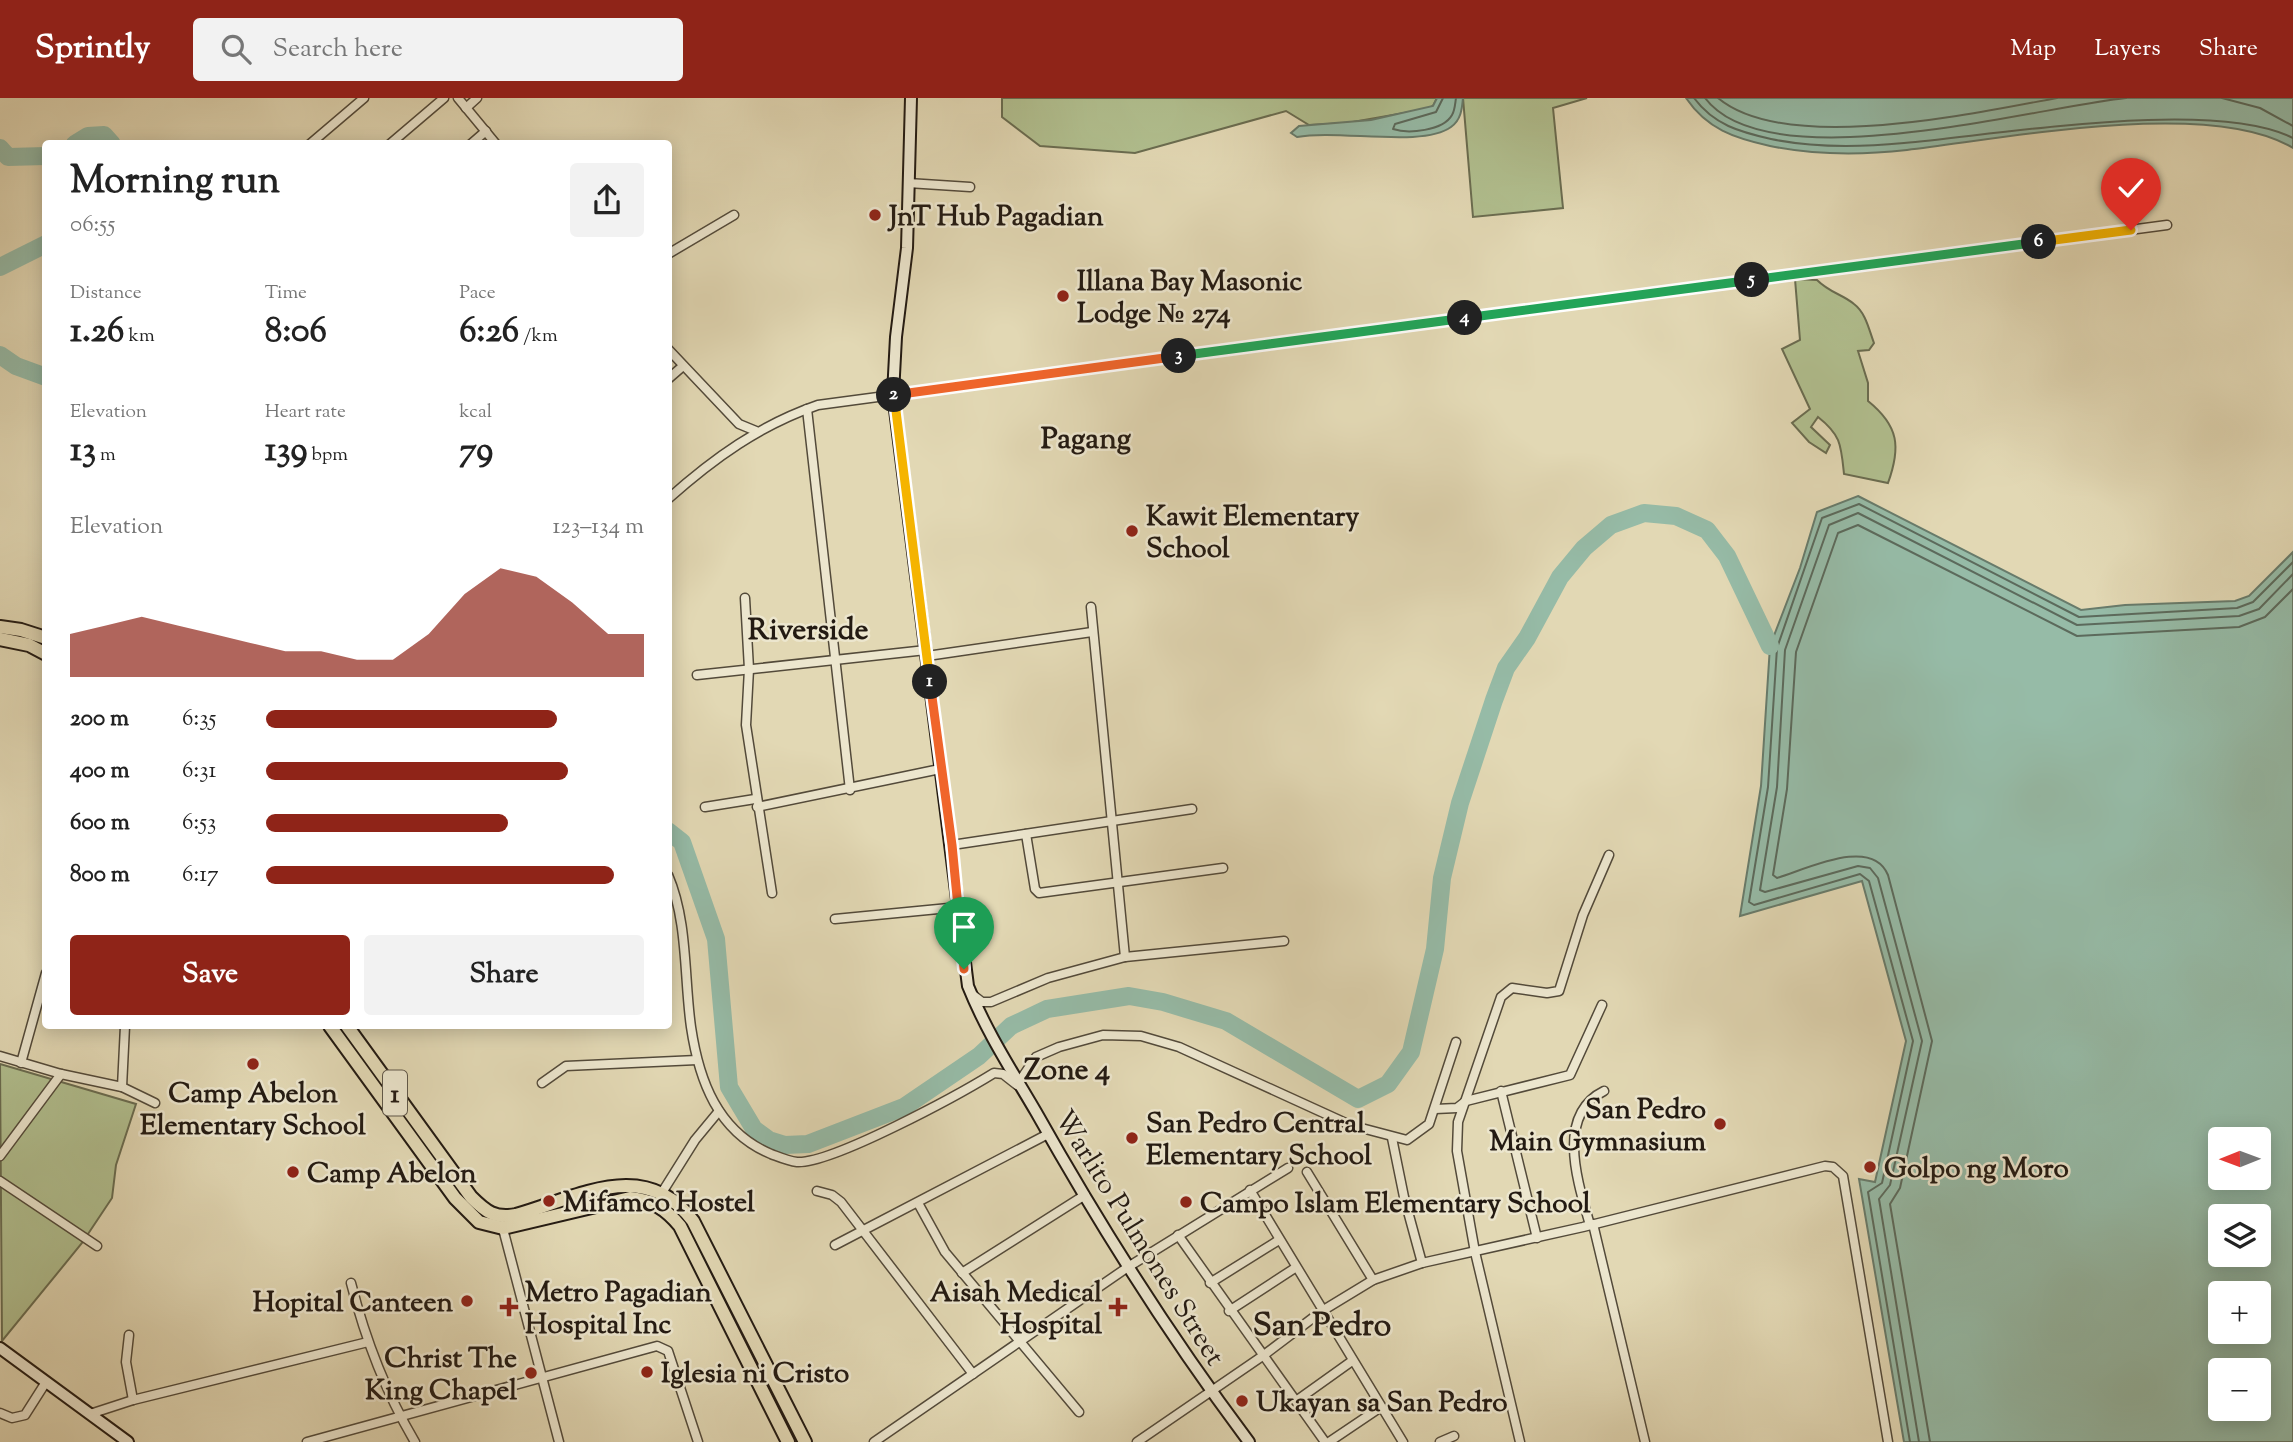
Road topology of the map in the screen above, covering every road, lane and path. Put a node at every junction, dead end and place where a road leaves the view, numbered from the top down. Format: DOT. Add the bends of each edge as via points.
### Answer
graph roads {
  1 [pos="363,98"];
  2 [pos="444,98"];
  3 [pos="458,98"];
  4 [pos="477,98"];
  5 [pos="911,98"];
  6 [pos="466,108"];
  7 [pos="486,131"];
  8 [pos="315,140"];
  9 [pos="395,140"];
  10 [pos="476,140"];
  11 [pos="493,140"];
  12 [pos="908,183"];
  13 [pos="970,187"];
  14 [pos="734,215"];
  15 [pos="2167,225"];
  16 [pos="672,252"];
  17 [pos="672,354"];
  18 [pos="683,366"];
  19 [pos="672,376"];
  20 [pos="893,394"];
  21 [pos="807,409"];
  22 [pos="756,431"];
  23 [pos="672,496"];
  24 [pos="745,598"];
  25 [pos="1091,607"];
  26 [pos="0,627"];
  27 [pos="1092,632"];
  28 [pos="0,639"];
  29 [pos="37,639"];
  30 [pos="926,653"];
  31 [pos="836,661"];
  32 [pos="750,669"];
  33 [pos="697,676"];
  34 [pos="940,769"];
  35 [pos="850,790"];
  36 [pos="756,803"];
  37 [pos="705,807"];
  38 [pos="1192,809"];
  39 [pos="1111,821"];
  40 [pos="1026,834"];
  41 [pos="952,845"];
  42 [pos="1609,855"];
  43 [pos="1223,868"];
  44 [pos="1117,883"];
  45 [pos="672,887"];
  46 [pos="772,892"];
  47 [pos="959,907"];
  48 [pos="835,919"];
  49 [pos="1284,941"];
  50 [pos="1125,957"];
  51 [pos="42,987"];
  52 [pos="971,993"];
  53 [pos="1602,1005"];
  54 [pos="125,1029"];
  55 [pos="332,1029"];
  56 [pos="349,1029"];
  57 [pos="1456,1042"];
  58 [pos="0,1056"];
  59 [pos="697,1060"];
  60 [pos="21,1063"];
  61 [pos="376,1066"];
  62 [pos="61,1074"];
  63 [pos="365,1074"];
  64 [pos="542,1083"];
  65 [pos="122,1087"];
  66 [pos="1021,1087"];
  67 [pos="1501,1091"];
  68 [pos="1604,1091"];
  69 [pos="1466,1101"];
  70 [pos="155,1102"];
  71 [pos="1435,1109"];
  72 [pos="719,1111"];
  73 [pos="1048,1134"];
  74 [pos="1392,1138"];
  75 [pos="423,1142"];
  76 [pos="0,1156"];
  77 [pos="1288,1168"];
  78 [pos="1307,1172"];
  79 [pos="0,1181"];
  80 [pos="1250,1190"];
  81 [pos="663,1191"];
  82 [pos="817,1191"];
  83 [pos="1085,1195"];
  84 [pos="918,1203"];
  85 [pos="502,1223"];
  86 [pos="1591,1225"];
  87 [pos="865,1231"];
  88 [pos="1178,1235"];
  89 [pos="1537,1238"];
  90 [pos="1279,1240"];
  91 [pos="835,1245"];
  92 [pos="97,1246"];
  93 [pos="1475,1252"];
  94 [pos="1423,1263"];
  95 [pos="1128,1267"];
  96 [pos="1295,1268"];
  97 [pos="961,1273"];
  98 [pos="1373,1280"];
  99 [pos="351,1283"];
  100 [pos="1210,1283"];
  101 [pos="730,1308"];
  102 [pos="1229,1311"];
  103 [pos="1322,1311"];
  104 [pos="130,1335"];
  105 [pos="1022,1340"];
  106 [pos="368,1342"];
  107 [pos="0,1348"];
  108 [pos="1264,1355"];
  109 [pos="1352,1361"];
  110 [pos="973,1374"];
  111 [pos="544,1379"];
  112 [pos="46,1382"];
  113 [pos="1211,1391"];
  114 [pos="133,1400"];
  115 [pos="1296,1401"];
  116 [pos="1381,1407"];
  117 [pos="1079,1412"];
  118 [pos="0,1413"];
  119 [pos="90,1414"];
  120 [pos="401,1418"];
  121 [pos="1454,1437"];
  122 [pos="128,1442"];
  123 [pos="307,1442"];
  124 [pos="415,1442"];
  125 [pos="559,1442"];
  126 [pos="698,1442"];
  127 [pos="788,1442"];
  128 [pos="805,1442"];
  129 [pos="874,1442"];
  130 [pos="1137,1442"];
  131 [pos="1249,1442"];
  132 [pos="1327,1442"];
  133 [pos="1403,1442"];
  134 [pos="1440,1442"];
  135 [pos="1520,1442"];
  136 [pos="1644,1442"];
  137 [pos="1888,1442"];
  1 -- 8 [label="street"];
  2 -- 9 [label="street"];
  3 -- 6 [label="street"];
  4 -- 6 [label="street"];
  5 -- 12 [label="street, Warlito Pulmones Street"];
  6 -- 7 [label="street"];
  7 -- 10 [label="street"];
  7 -- 11 [label="street"];
  12 -- 13 [label="street"];
  12 -- 20 [label="street, Warlito Pulmones Street" via="907,248"];
  14 -- 16 [label="street"];
  15 -- 20 [label="street"];
  17 -- 18 [label="street"];
  18 -- 19 [label="street"];
  18 -- 22 [label="street" via="739,424"];
  20 -- 21 [label="street"];
  20 -- 30 [label="street, Warlito Pulmones Street"];
  21 -- 22 [label="street"];
  21 -- 31 [label="street"];
  22 -- 23 [label="street"];
  24 -- 32 [label="street"];
  25 -- 27 [label="street"];
  26 -- 29 [label="main road"];
  27 -- 30 [label="street"];
  27 -- 39 [label="street"];
  28 -- 29 [label="main road"];
  30 -- 31 [label="street"];
  30 -- 34 [label="street, Warlito Pulmones Street"];
  31 -- 32 [label="street"];
  31 -- 35 [label="street"];
  32 -- 33 [label="street"];
  32 -- 36 [label="street" via="746,725"];
  34 -- 35 [label="street"];
  34 -- 41 [label="street, Warlito Pulmones Street"];
  35 -- 36 [label="street"];
  36 -- 37 [label="street"];
  36 -- 46 [label="street"];
  38 -- 39 [label="street"];
  39 -- 40 [label="street"];
  39 -- 44 [label="street"];
  40 -- 41 [label="street"];
  40 -- 44 [label="street" via="1036,891"];
  41 -- 47 [label="street, Warlito Pulmones Street"];
  42 -- 69 [label="street" via="1583,915 1559,991 1507,990"];
  43 -- 44 [label="street"];
  44 -- 50 [label="street"];
  45 -- 59 [label="street"];
  47 -- 48 [label="street"];
  47 -- 52 [label="street, Warlito Pulmones Street" via="964,969"];
  49 -- 50 [label="street"];
  50 -- 52 [label="street" via="1048,978 994,1001 982,1002"];
  51 -- 60 [label="street"];
  52 -- 66 [label="street, Warlito Pulmones Street"];
  53 -- 67 [label="street" via="1570,1075"];
  54 -- 65 [label="street"];
  55 -- 63 [label="main road, 1"];
  56 -- 61 [label="main road, 1"];
  57 -- 71 [label="street"];
  58 -- 60 [label="street"];
  59 -- 64 [label="street" via="566,1066"];
  59 -- 72 [label="street"];
  60 -- 62 [label="street"];
  61 -- 63 [label="main road"];
  61 -- 75 [label="main road, 1"];
  62 -- 65 [label="street"];
  62 -- 76 [label="street"];
  63 -- 75 [label="main road, 1"];
  65 -- 70 [label="street"];
  66 -- 72 [label="street" via="994,1073 878,1134 797,1162 755,1147 740,1137"];
  66 -- 73 [label="street, Warlito Pulmones Street"];
  66 -- 74 [label="street" via="1036,1057 1059,1046 1103,1035 1141,1036 1179,1047 1350,1125"];
  67 -- 69 [label="street"];
  67 -- 89 [label="street"];
  68 -- 86 [label="street" via="1588,1099 1574,1125 1576,1164"];
  69 -- 71 [label="street" via="1457,1108"];
  69 -- 93 [label="street" via="1458,1122 1457,1151"];
  71 -- 74 [label="street" via="1419,1134 1407,1140"];
  72 -- 81 [label="street"];
  73 -- 83 [label="street, Warlito Pulmones Street"];
  73 -- 84 [label="street"];
  74 -- 94 [label="street"];
  75 -- 85 [label="main road, 1" via="479,1222"];
  77 -- 80 [label="street"];
  78 -- 98 [label="street"];
  79 -- 92 [label="street"];
  80 -- 88 [label="street"];
  80 -- 90 [label="street"];
  81 -- 85 [label="main road" via="614,1187"];
  81 -- 101 [label="main road" via="692,1221"];
  82 -- 87 [label="street" via="832,1195"];
  83 -- 95 [label="street, Warlito Pulmones Street"];
  83 -- 97 [label="street"];
  84 -- 87 [label="street"];
  84 -- 97 [label="street"];
  85 -- 101 [label="main road" via="609,1201 643,1199 680,1226"];
  85 -- 111 [label="street"];
  86 -- 89 [label="street"];
  86 -- 136 [label="street"];
  86 -- 137 [label="street" via="1833,1167 1843,1176"];
  87 -- 91 [label="street"];
  87 -- 110 [label="street"];
  88 -- 95 [label="street"];
  88 -- 100 [label="street"];
  89 -- 93 [label="street"];
  90 -- 96 [label="street"];
  90 -- 100 [label="street"];
  93 -- 94 [label="street"];
  93 -- 135 [label="street"];
  94 -- 98 [label="street"];
  95 -- 105 [label="street"];
  95 -- 113 [label="street, Warlito Pulmones Street"];
  96 -- 102 [label="street"];
  96 -- 103 [label="street"];
  97 -- 105 [label="street"];
  98 -- 103 [label="street"];
  99 -- 106 [label="street"];
  100 -- 102 [label="street"];
  101 -- 127 [label="main road"];
  101 -- 128 [label="main road"];
  102 -- 108 [label="street"];
  103 -- 108 [label="street"];
  103 -- 109 [label="street"];
  104 -- 114 [label="street" via="126,1362"];
  105 -- 110 [label="street"];
  105 -- 117 [label="street"];
  106 -- 114 [label="street"];
  106 -- 120 [label="street"];
  107 -- 112 [label="street"];
  108 -- 113 [label="street"];
  108 -- 115 [label="street"];
  109 -- 115 [label="street"];
  109 -- 116 [label="street"];
  110 -- 129 [label="street"];
  111 -- 120 [label="street"];
  111 -- 125 [label="street"];
  111 -- 126 [label="street" via="657,1346 668,1351"];
  112 -- 118 [label="street" via="25,1415 12,1418"];
  112 -- 119 [label="street"];
  113 -- 130 [label="street"];
  113 -- 131 [label="street, Warlito Pulmones Street"];
  114 -- 119 [label="street"];
  115 -- 132 [label="street"];
  116 -- 132 [label="street"];
  116 -- 133 [label="street"];
  119 -- 122 [label="street"];
  120 -- 123 [label="street"];
  120 -- 124 [label="street"];
  121 -- 134 [label="street"];
}
